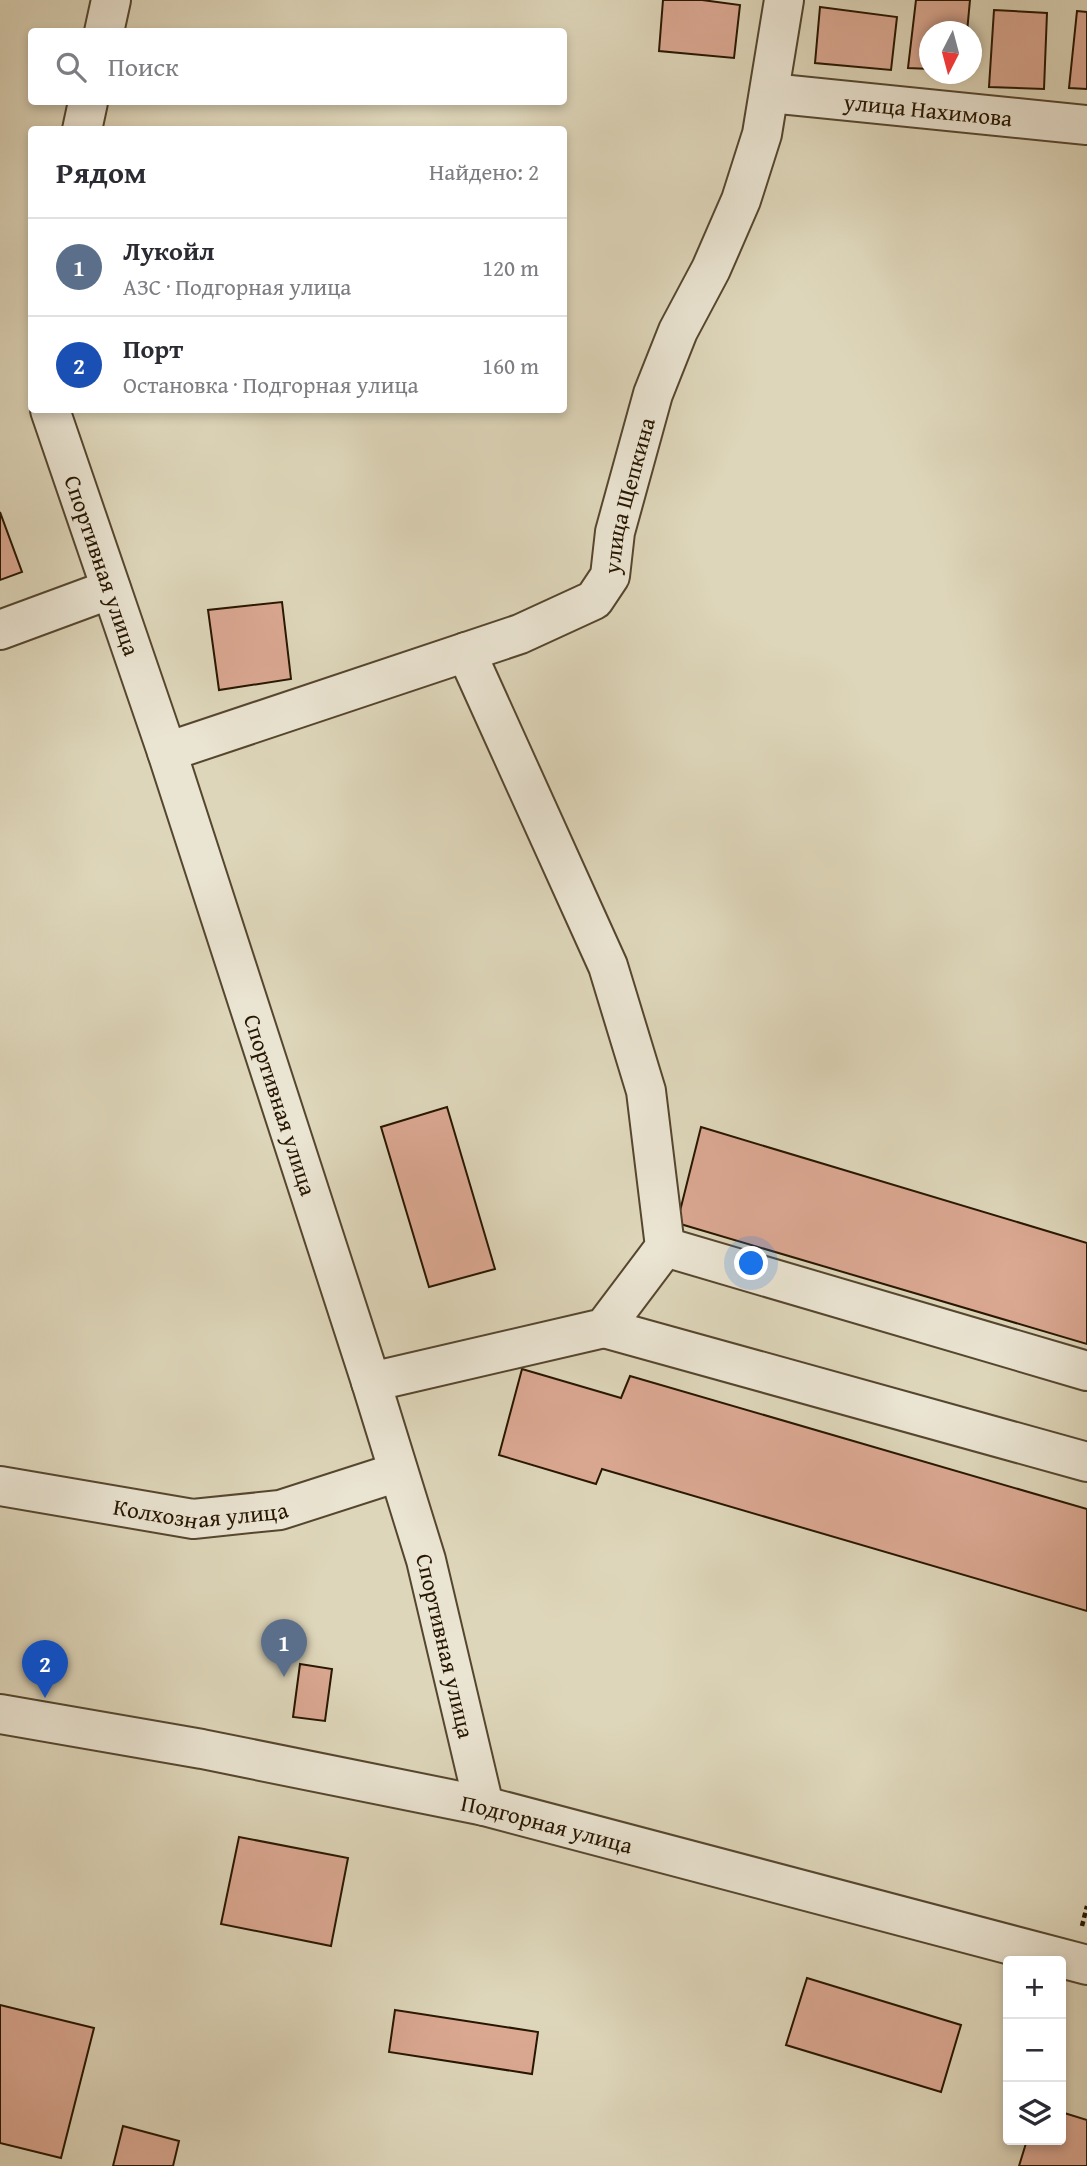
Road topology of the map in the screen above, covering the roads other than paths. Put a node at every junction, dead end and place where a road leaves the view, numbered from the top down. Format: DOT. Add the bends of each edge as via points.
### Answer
graph roads {
  1 [pos="111,0"];
  2 [pos="784,0"];
  3 [pos="105,28"];
  4 [pos="770,93"];
  5 [pos="87,105"];
  6 [pos="1087,125"];
  7 [pos="83,126"];
  8 [pos="51,413"];
  9 [pos="111,589"];
  10 [pos="0,630"];
  11 [pos="466,652"];
  12 [pos="167,752"];
  13 [pos="666,1247"];
  14 [pos="604,1328"];
  15 [pos="1087,1371"];
  16 [pos="371,1382"];
  17 [pos="1087,1462"];
  18 [pos="398,1472"];
  19 [pos="0,1486"];
  20 [pos="0,1714"];
  21 [pos="484,1806"];
  22 [pos="1087,1965"];
  1 -- 3 [label="street"];
  2 -- 4 [label="street, улица Щепкина"];
  4 -- 6 [label="street, улица Нахимова"];
  4 -- 11 [label="street, улица Щепкина" via="741,200 653,394 615,532 610,576 594,600 520,634"];
  5 -- 7 [label="street"];
  8 -- 9 [label="street, Спортивная улица"];
  9 -- 10 [label="street"];
  9 -- 12 [label="street, Спортивная улица"];
  11 -- 12 [label="street, улица Щепкина"];
  11 -- 13 [label="street" via="608,966 646,1091"];
  12 -- 16 [label="street, Спортивная улица"];
  13 -- 14 [label="street"];
  13 -- 15 [label="street"];
  14 -- 16 [label="street"];
  14 -- 17 [label="street"];
  16 -- 18 [label="street, Спортивная улица"];
  18 -- 19 [label="street, Колхозная улица" via="280,1510 193,1519"];
  18 -- 21 [label="street, Спортивная улица" via="426,1560"];
  20 -- 21 [label="street, Подгорная улица"];
  21 -- 22 [label="street, Подгорная улица"];
}
